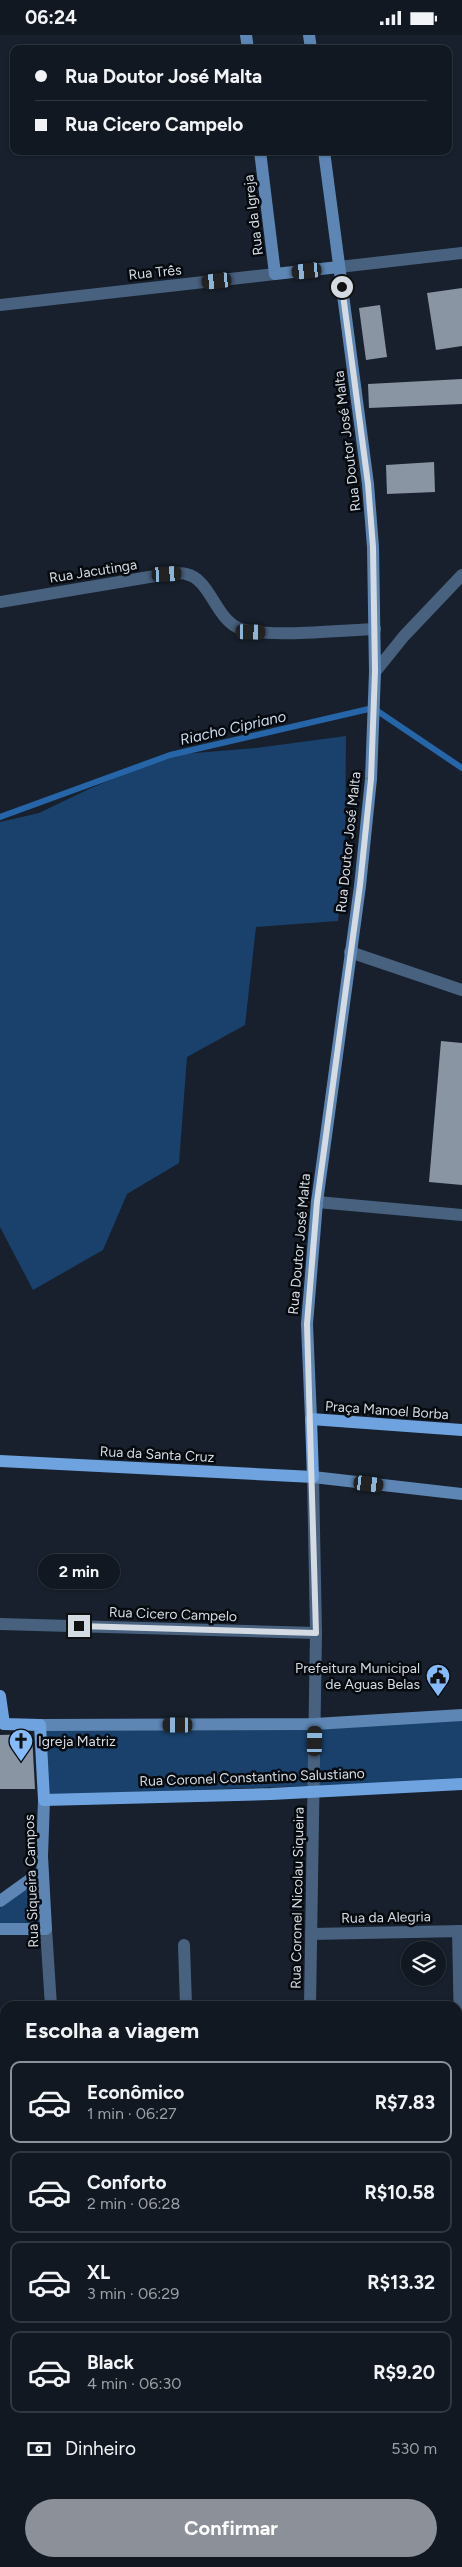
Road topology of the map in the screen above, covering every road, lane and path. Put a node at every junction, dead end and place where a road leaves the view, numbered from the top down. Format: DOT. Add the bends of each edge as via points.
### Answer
graph roads {
  1 [pos="260,155"];
  2 [pos="325,155"];
  3 [pos="462,253"];
  4 [pos="339,267"];
  5 [pos="275,274"];
  6 [pos="0,305"];
  7 [pos="462,575"];
  8 [pos="0,602"];
  9 [pos="375,629"];
  10 [pos="375,671"];
  11 [pos="350,952"];
  12 [pos="462,990"];
  13 [pos="317,1202"];
  14 [pos="462,1215"];
  15 [pos="310,1419"];
  16 [pos="462,1430"];
  17 [pos="0,1461"];
  18 [pos="313,1477"];
  19 [pos="462,1494"];
  20 [pos="0,1623"];
  21 [pos="316,1633"];
  22 [pos="0,1696"];
  23 [pos="462,1715"];
  24 [pos="2,1724"];
  25 [pos="315,1724"];
  26 [pos="40,1725"];
  27 [pos="462,1783"];
  28 [pos="314,1790"];
  29 [pos="44,1800"];
  30 [pos="42,1871"];
  31 [pos="0,1901"];
  32 [pos="0,1929"];
  33 [pos="46,1929"];
  34 [pos="460,1931"];
  35 [pos="310,1934"];
  36 [pos="184,1945"];
  37 [pos="51,2001"];
  38 [pos="186,2001"];
  39 [pos="310,2001"];
  40 [pos="461,2001"];
  1 -- 5 [label="street, Rua da Igreja"];
  2 -- 4 [label="street"];
  3 -- 4 [label="street, Rua Três"];
  4 -- 5 [label="street, Rua Três"];
  4 -- 9 [label="street, Rua Doutor José Malta" via="368,484"];
  5 -- 6 [label="street, Rua Três"];
  7 -- 10 [label="street"];
  8 -- 9 [label="street, Rua Jacutinga" via="185,573 201,582 225,618 240,629 251,632"];
  9 -- 10 [label="street, Rua Doutor José Malta"];
  10 -- 11 [label="street, Rua Doutor José Malta" via="371,779"];
  11 -- 12 [label="street"];
  11 -- 13 [label="street, Rua Doutor José Malta"];
  13 -- 14 [label="street"];
  13 -- 15 [label="street, Rua Doutor José Malta" via="307,1324"];
  15 -- 16 [label="main road, Praça Manoel Borba"];
  15 -- 18 [label="main road"];
  17 -- 18 [label="main road, Rua da Santa Cruz"];
  18 -- 19 [label="street"];
  18 -- 21 [label="street, Rua Coronel Nicolau Siqueira"];
  20 -- 21 [label="street, Rua Cicero Campelo"];
  21 -- 25 [label="street, Rua Coronel Nicolau Siqueira"];
  22 -- 24 [label="main road"];
  23 -- 25 [label="street"];
  24 -- 26 [label="main road"];
  25 -- 26 [label="street"];
  25 -- 28 [label="street, Rua Coronel Nicolau Siqueira"];
  26 -- 29 [label="main road, Rua Siqueira Campos"];
  27 -- 28 [label="main road, Rua Coronel Constantino Salustiano"];
  28 -- 29 [label="main road, Rua Coronel Constantino Salustiano"];
  28 -- 35 [label="street, Rua Coronel Nicolau Siqueira"];
  29 -- 30 [label="street, Rua Siqueira Campos"];
  30 -- 31 [label="street"];
  30 -- 33 [label="street, Rua Siqueira Campos"];
  32 -- 33 [label="street"];
  33 -- 37 [label="street, Rua Siqueira Campos"];
  34 -- 35 [label="street, Rua da Alegria"];
  34 -- 40 [label="street"];
  35 -- 39 [label="street, Rua Coronel Nicolau Siqueira"];
  36 -- 38 [label="street"];
}
